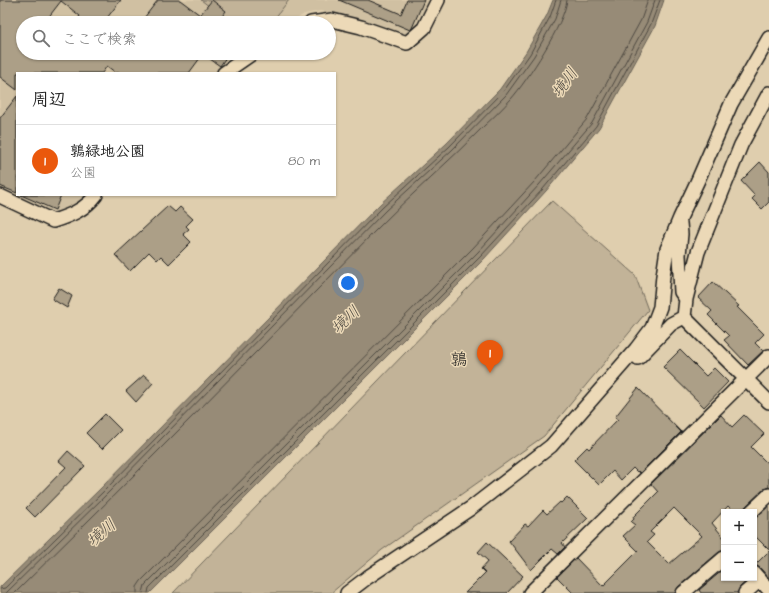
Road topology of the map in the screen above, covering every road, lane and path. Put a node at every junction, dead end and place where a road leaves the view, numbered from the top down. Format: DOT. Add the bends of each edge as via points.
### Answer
graph roads {
  1 [pos="438,0"];
  2 [pos="336,21"];
  3 [pos="769,38"];
  4 [pos="243,60"];
  5 [pos="225,72"];
  6 [pos="769,93"];
  7 [pos="0,196"];
  8 [pos="95,196"];
  9 [pos="680,218"];
  10 [pos="686,300"];
  11 [pos="684,317"];
  12 [pos="769,356"];
  13 [pos="620,369"];
  14 [pos="746,379"];
  15 [pos="769,402"];
  16 [pos="769,495"];
  17 [pos="754,509"];
  18 [pos="721,561"];
  19 [pos="757,577"];
  20 [pos="754,581"];
  21 [pos="769,590"];
  22 [pos="347,593"];
  23 [pos="530,593"];
  24 [pos="683,593"];
  25 [pos="745,593"];
  1 -- 2 [label="street" via="424,28 407,43"];
  3 -- 9 [label="street" via="730,104"];
  4 -- 5 [label="street"];
  6 -- 10 [label="street" via="741,145 712,217 698,252"];
  7 -- 8 [label="street" via="53,221 72,215"];
  9 -- 10 [label="street" via="681,292"];
  9 -- 13 [label="street" via="667,249 660,306 652,328"];
  10 -- 11 [label="street"];
  11 -- 13 [label="street" via="671,324 634,362"];
  11 -- 14 [label="street"];
  12 -- 14 [label="street"];
  13 -- 22 [label="street" via="551,446 477,504"];
  14 -- 15 [label="street"];
  14 -- 23 [label="street"];
  16 -- 17 [label="street"];
  18 -- 24 [label="street"];
  19 -- 21 [label="street"];
  20 -- 25 [label="street"];
}
